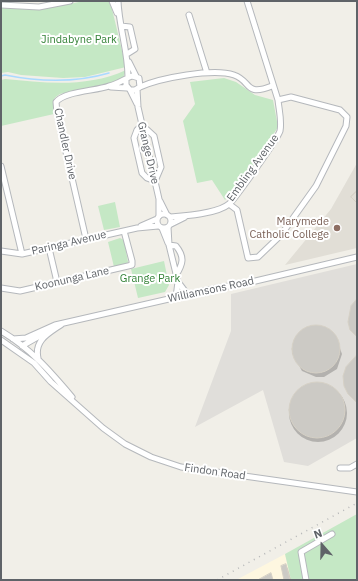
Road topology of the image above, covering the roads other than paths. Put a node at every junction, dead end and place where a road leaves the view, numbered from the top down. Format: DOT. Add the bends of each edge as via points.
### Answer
graph roads {
  1 [pos="70,1"];
  2 [pos="112,1"];
  3 [pos="118,1"];
  4 [pos="247,1"];
  5 [pos="29,4"];
  6 [pos="1,5"];
  7 [pos="189,15"];
  8 [pos="118,16"];
  9 [pos="121,26"];
  10 [pos="127,54"];
  11 [pos="128,60"];
  12 [pos="207,73"];
  13 [pos="137,77"];
  14 [pos="127,79"];
  15 [pos="154,81"];
  16 [pos="272,86"];
  17 [pos="108,87"];
  18 [pos="138,88"];
  19 [pos="129,89"];
  20 [pos="278,100"];
  21 [pos="138,107"];
  22 [pos="142,125"];
  23 [pos="1,166"];
  24 [pos="155,181"];
  25 [pos="159,199"];
  26 [pos="229,204"];
  27 [pos="190,215"];
  28 [pos="168,216"];
  29 [pos="158,217"];
  30 [pos="170,225"];
  31 [pos="160,227"];
  32 [pos="137,228"];
  33 [pos="124,231"];
  34 [pos="86,239"];
  35 [pos="169,245"];
  36 [pos="49,248"];
  37 [pos="1,251"];
  38 [pos="22,254"];
  39 [pos="357,257"];
  40 [pos="176,276"];
  41 [pos="57,282"];
  42 [pos="178,282"];
  43 [pos="1,288"];
  44 [pos="188,295"];
  45 [pos="176,298"];
  46 [pos="65,322"];
  47 [pos="1,331"];
  48 [pos="13,338"];
  49 [pos="26,338"];
  50 [pos="1,340"];
  51 [pos="9,345"];
  52 [pos="23,346"];
  53 [pos="26,357"];
  54 [pos="39,359"];
  55 [pos="86,414"];
  56 [pos="357,464"];
  57 [pos="340,468"];
  58 [pos="357,492"];
  59 [pos="332,534"];
  60 [pos="306,580"];
  1 -- 5 [label="street" via="39,7"];
  2 -- 8 [label="street"];
  3 -- 8 [label="street"];
  4 -- 16 [label="street, Embling Avenue"];
  5 -- 6 [label="street"];
  7 -- 12 [label="street"];
  8 -- 9 [label="street"];
  9 -- 10 [label="street"];
  9 -- 10 [label="street" via="130,27 133,38 135,49"];
  10 -- 11 [label="street"];
  11 -- 13 [label="street"];
  11 -- 14 [label="street"];
  12 -- 15 [label="street"];
  12 -- 16 [label="street" via="235,75 252,90"];
  13 -- 14 [label="street, Chandler Drive"];
  13 -- 15 [label="street"];
  13 -- 18 [label="street, Grange Drive"];
  14 -- 17 [label="street, Chandler Drive"];
  14 -- 19 [label="street, Grange Drive"];
  15 -- 18 [label="street"];
  16 -- 20 [label="street, Embling Avenue"];
  17 -- 19 [label="street, Chandler Drive"];
  17 -- 34 [label="street, Chandler Drive" via="64,96 58,100 56,106"];
  18 -- 19 [label="street, Chandler Drive"];
  18 -- 21 [label="street, Grange Drive"];
  19 -- 21 [label="street, Grange Drive"];
  20 -- 26 [label="street, Embling Avenue" via="280,132"];
  20 -- 26 [label="street" via="291,97 340,110 347,117 346,126 316,186 281,235 258,257 248,258 237,210"];
  21 -- 22 [label="street, Grange Drive"];
  22 -- 24 [label="street, Grange Drive"];
  22 -- 24 [label="street" via="154,136 161,168"];
  22 -- 24 [label="street" via="134,138 142,173"];
  23 -- 38 [label="street"];
  24 -- 25 [label="street, Grange Drive"];
  25 -- 28 [label="street, Grange Drive"];
  25 -- 29 [label="street, Grange Drive"];
  26 -- 27 [label="street, Embling Avenue"];
  27 -- 28 [label="street, Embling Avenue"];
  27 -- 30 [label="street, Embling Avenue"];
  28 -- 29 [label="street, Embling Avenue"];
  28 -- 30 [label="street, Grange Drive"];
  29 -- 31 [label="street, Grange Drive"];
  29 -- 32 [label="street, Paringa Avenue"];
  30 -- 31 [label="street, Embling Avenue"];
  30 -- 35 [label="street"];
  31 -- 32 [label="street, Paringa Avenue"];
  31 -- 35 [label="street"];
  32 -- 33 [label="street, Paringa Avenue"];
  33 -- 34 [label="street, Paringa Avenue"];
  33 -- 41 [label="street, Koonunga Lane" via="132,264"];
  34 -- 36 [label="street, Paringa Avenue"];
  35 -- 40 [label="street"];
  35 -- 40 [label="street" via="176,246 182,253 183,264"];
  36 -- 38 [label="street, Paringa Avenue"];
  36 -- 41 [label="street"];
  37 -- 38 [label="street, Paringa Avenue"];
  39 -- 44 [label="street, Williamsons Road"];
  40 -- 42 [label="street"];
  41 -- 43 [label="street, Koonunga Lane" via="20,291"];
  42 -- 44 [label="street"];
  42 -- 45 [label="street"];
  44 -- 45 [label="street, Williamsons Road"];
  45 -- 46 [label="street, Williamsons Road"];
  46 -- 49 [label="street, Williamsons Road"];
  46 -- 52 [label="street, Williamsons Road"];
  46 -- 54 [label="street" via="42,339 37,349"];
  47 -- 48 [label="street, Findon Road"];
  48 -- 49 [label="street, Williamsons Road"];
  48 -- 52 [label="street, Findon Road"];
  49 -- 52 [label="street"];
  50 -- 51 [label="street, Findon Road"];
  51 -- 52 [label="street"];
  51 -- 53 [label="street, Findon Road"];
  52 -- 53 [label="street"];
  52 -- 54 [label="street, Findon Road"];
  53 -- 55 [label="street, Findon Road"];
  54 -- 55 [label="street, Findon Road"];
  55 -- 58 [label="street, Findon Road" via="140,452 163,462 196,470"];
  56 -- 57 [label="street" via="350,468"];
  59 -- 60 [label="street" via="301,552"];
}
